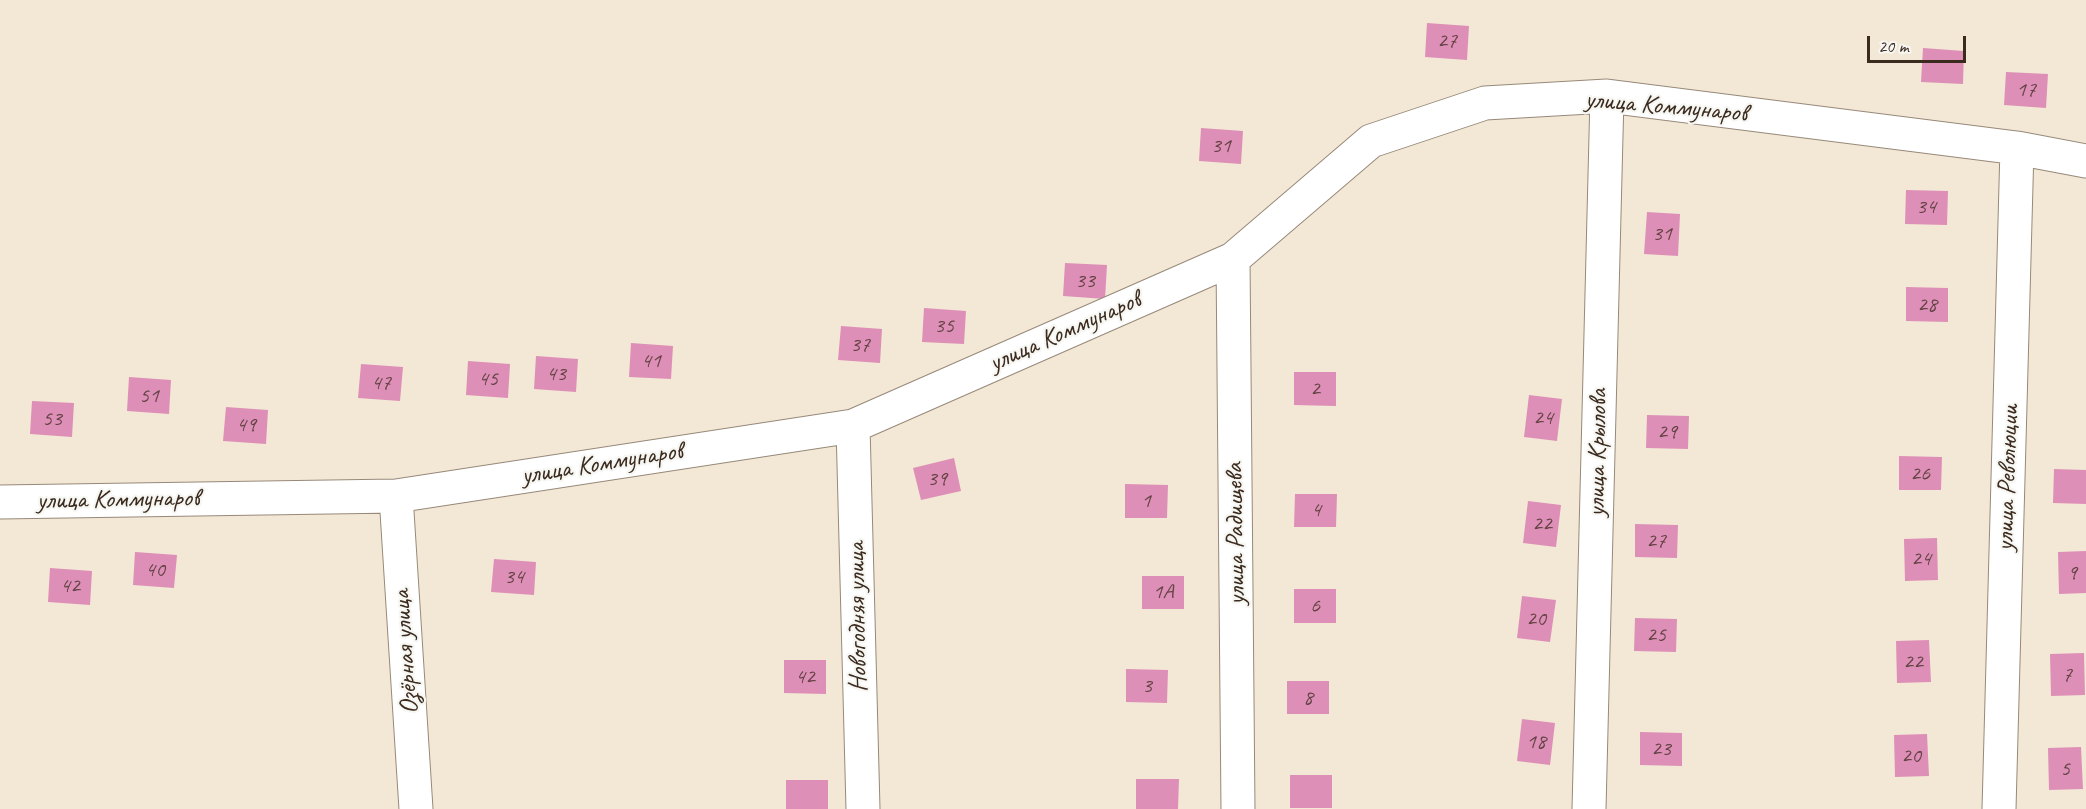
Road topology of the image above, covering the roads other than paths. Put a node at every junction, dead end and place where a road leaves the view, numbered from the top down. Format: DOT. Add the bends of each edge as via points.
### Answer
graph roads {
  1 [pos="1607,96"];
  2 [pos="2017,148"];
  3 [pos="2086,161"];
  4 [pos="1233,259"];
  5 [pos="853,426"];
  6 [pos="396,496"];
  7 [pos="0,502"];
  8 [pos="416,809"];
  9 [pos="863,809"];
  10 [pos="1239,809"];
  11 [pos="1588,809"];
  12 [pos="1999,809"];
  1 -- 2 [label="street, улица Коммунаров"];
  1 -- 4 [label="street, улица Коммунаров" via="1485,103 1371,141"];
  1 -- 11 [label="street, улица Крылова"];
  2 -- 3 [label="street, улица Коммунаров"];
  2 -- 12 [label="street, улица Революции"];
  4 -- 5 [label="street, улица Коммунаров"];
  4 -- 10 [label="street, улица Радищева"];
  5 -- 6 [label="street, улица Коммунаров"];
  5 -- 9 [label="street, Новогодняя улица"];
  6 -- 7 [label="street, улица Коммунаров"];
  6 -- 8 [label="street, Озёрная улица"];
}
